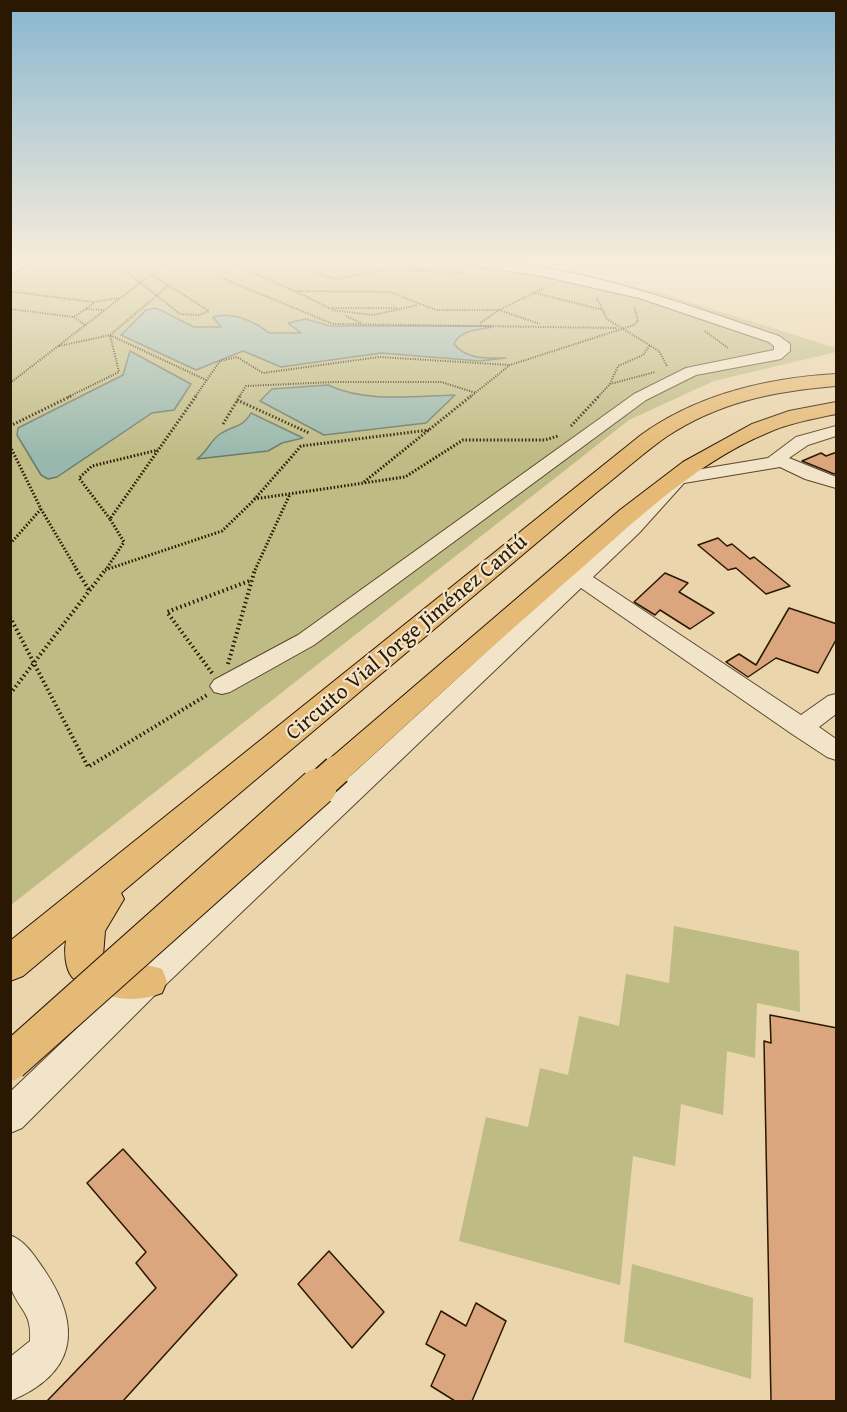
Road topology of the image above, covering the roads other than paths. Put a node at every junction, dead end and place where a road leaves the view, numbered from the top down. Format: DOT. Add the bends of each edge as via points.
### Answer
graph roads {
  1 [pos="735,326"];
  2 [pos="837,380"];
  3 [pos="837,408"];
  4 [pos="837,431"];
  5 [pos="777,459"];
  6 [pos="684,471"];
  7 [pos="837,483"];
  8 [pos="580,578"];
  9 [pos="222,686"];
  10 [pos="837,702"];
  11 [pos="801,728"];
  12 [pos="837,751"];
  13 [pos="129,868"];
  14 [pos="10,964"];
  15 [pos="148,981"];
  16 [pos="10,1062"];
  17 [pos="10,1116"];
  18 [pos="10,1254"];
  19 [pos="10,1381"];
  1 -- 9 [label="street" via="774,339 782,344 782,351 776,356 692,371 640,397 306,640"];
  2 -- 13 [label="main road, Circuito Vial Jorge Jiménez Cantú" via="782,385 738,396 708,406 659,433"];
  3 -- 6 [label="main road" via="778,420"];
  4 -- 5 [label="street" via="812,436 786,449"];
  5 -- 6 [label="street" via="774,463"];
  5 -- 7 [label="street"];
  6 -- 8 [label="street" via="632,530"];
  6 -- 16 [label="main road, bridge" via="510,616"];
  8 -- 11 [label="street"];
  8 -- 15 [label="street"];
  10 -- 11 [label="street"];
  11 -- 12 [label="street"];
  13 -- 14 [label="main road, Circuito Vial Jorge Jiménez Cantú"];
  13 -- 15 [label="main road" via="84,930 83,950 87,966 115,982"];
  15 -- 17 [label="street"];
  18 -- 19 [label="street" via="44,1308 51,1332 44,1355"];
}
